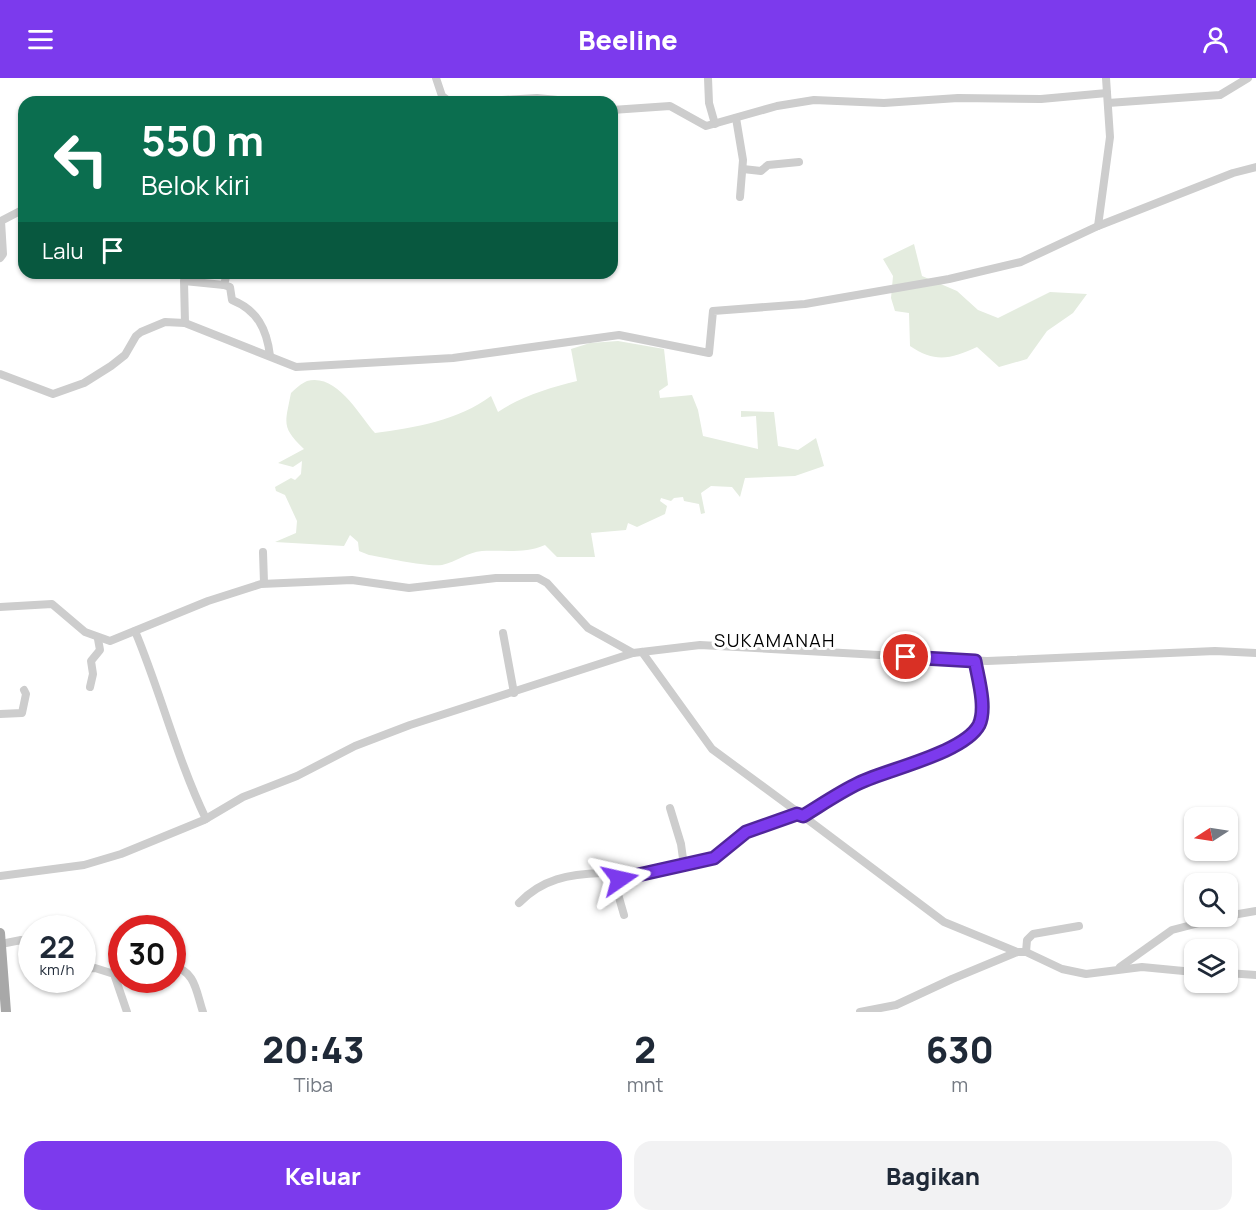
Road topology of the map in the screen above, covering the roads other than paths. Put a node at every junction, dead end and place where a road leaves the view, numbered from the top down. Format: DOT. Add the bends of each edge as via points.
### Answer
graph roads {
  1 [pos="436,78"];
  2 [pos="708,78"];
  3 [pos="1106,78"];
  4 [pos="1248,78"];
  5 [pos="1107,93"];
  6 [pos="442,96"];
  7 [pos="1108,103"];
  8 [pos="618,109"];
  9 [pos="736,118"];
  10 [pos="715,124"];
  11 [pos="799,162"];
  12 [pos="1256,167"];
  13 [pos="742,169"];
  14 [pos="740,197"];
  15 [pos="18,212"];
  16 [pos="1098,226"];
  17 [pos="0,258"];
  18 [pos="187,279"];
  19 [pos="198,279"];
  20 [pos="226,279"];
  21 [pos="224,285"];
  22 [pos="185,323"];
  23 [pos="270,356"];
  24 [pos="0,374"];
  25 [pos="263,552"];
  26 [pos="264,583"];
  27 [pos="0,607"];
  28 [pos="135,631"];
  29 [pos="503,633"];
  30 [pos="98,639"];
  31 [pos="637,653"];
  32 [pos="1256,653"];
  33 [pos="975,661"];
  34 [pos="90,687"];
  35 [pos="24,690"];
  36 [pos="514,693"];
  37 [pos="0,714"];
  38 [pos="670,808"];
  39 [pos="800,815"];
  40 [pos="206,819"];
  41 [pos="684,866"];
  42 [pos="0,876"];
  43 [pos="614,880"];
  44 [pos="519,903"];
  45 [pos="1256,911"];
  46 [pos="1238,914"];
  47 [pos="624,915"];
  48 [pos="1079,926"];
  49 [pos="1184,927"];
  50 [pos="0,933"];
  51 [pos="18,942"];
  52 [pos="1,950"];
  53 [pos="1021,952"];
  54 [pos="1115,970"];
  55 [pos="1184,971"];
  56 [pos="186,972"];
  57 [pos="1238,974"];
  58 [pos="1256,975"];
  59 [pos="122,993"];
  60 [pos="6,1012"];
  61 [pos="127,1012"];
  62 [pos="203,1012"];
  63 [pos="860,1012"];
  1 -- 6 [label="street"];
  2 -- 10 [label="street"];
  3 -- 5 [label="street"];
  4 -- 7 [label="street" via="1220,95"];
  5 -- 7 [label="street"];
  5 -- 9 [label="street" via="1041,99 958,98 884,103 821,99"];
  7 -- 16 [label="street" via="1110,137"];
  8 -- 10 [label="street" via="666,105 702,125"];
  9 -- 10 [label="street"];
  9 -- 13 [label="street"];
  11 -- 13 [label="street" via="768,165 761,171"];
  12 -- 16 [label="street"];
  13 -- 14 [label="street"];
  15 -- 17 [label="street" via="1,221"];
  16 -- 23 [label="street" via="1021,262 949,279 805,304 713,310 709,353 619,335 482,355 328,366 296,367"];
  18 -- 22 [label="street" via="183,282"];
  19 -- 21 [label="street"];
  20 -- 21 [label="street"];
  21 -- 23 [label="street" via="230,287 231,300 246,306 261,323"];
  22 -- 23 [label="street"];
  22 -- 24 [label="street" via="165,322 141,332 125,355 111,366 84,383 53,394"];
  25 -- 26 [label="street"];
  26 -- 28 [label="street"];
  26 -- 31 [label="street" via="352,580 409,588 496,578 538,578 588,628"];
  27 -- 30 [label="street" via="52,604"];
  28 -- 30 [label="street" via="110,641"];
  28 -- 40 [label="street" via="192,792"];
  29 -- 36 [label="street"];
  30 -- 34 [label="street" via="100,650 91,661"];
  31 -- 33 [label="street" via="700,645"];
  31 -- 36 [label="street"];
  31 -- 39 [label="street" via="712,748"];
  32 -- 33 [label="street" via="1215,651"];
  33 -- 39 [label="street" via="981,717 976,730 948,749 869,778"];
  35 -- 37 [label="street" via="22,713"];
  36 -- 40 [label="street" via="355,746"];
  38 -- 41 [label="street"];
  39 -- 41 [label="street" via="746,832 714,858"];
  39 -- 53 [label="street" via="944,922"];
  40 -- 42 [label="street" via="159,841 96,862"];
  41 -- 43 [label="street"];
  43 -- 44 [label="street" via="602,873 558,879 537,886"];
  43 -- 47 [label="street"];
  45 -- 46 [label="street"];
  48 -- 53 [label="street" via="1033,934"];
  49 -- 54 [label="street" via="1172,930"];
  50 -- 52 [label="main road"];
  51 -- 52 [label="street"];
  52 -- 60 [label="main road"];
  53 -- 54 [label="street" via="1086,975"];
  53 -- 63 [label="street" via="896,1005"];
  54 -- 55 [label="street" via="1153,967"];
  56 -- 62 [label="street" via="191,975"];
  57 -- 58 [label="street"];
  59 -- 61 [label="street"];
}
